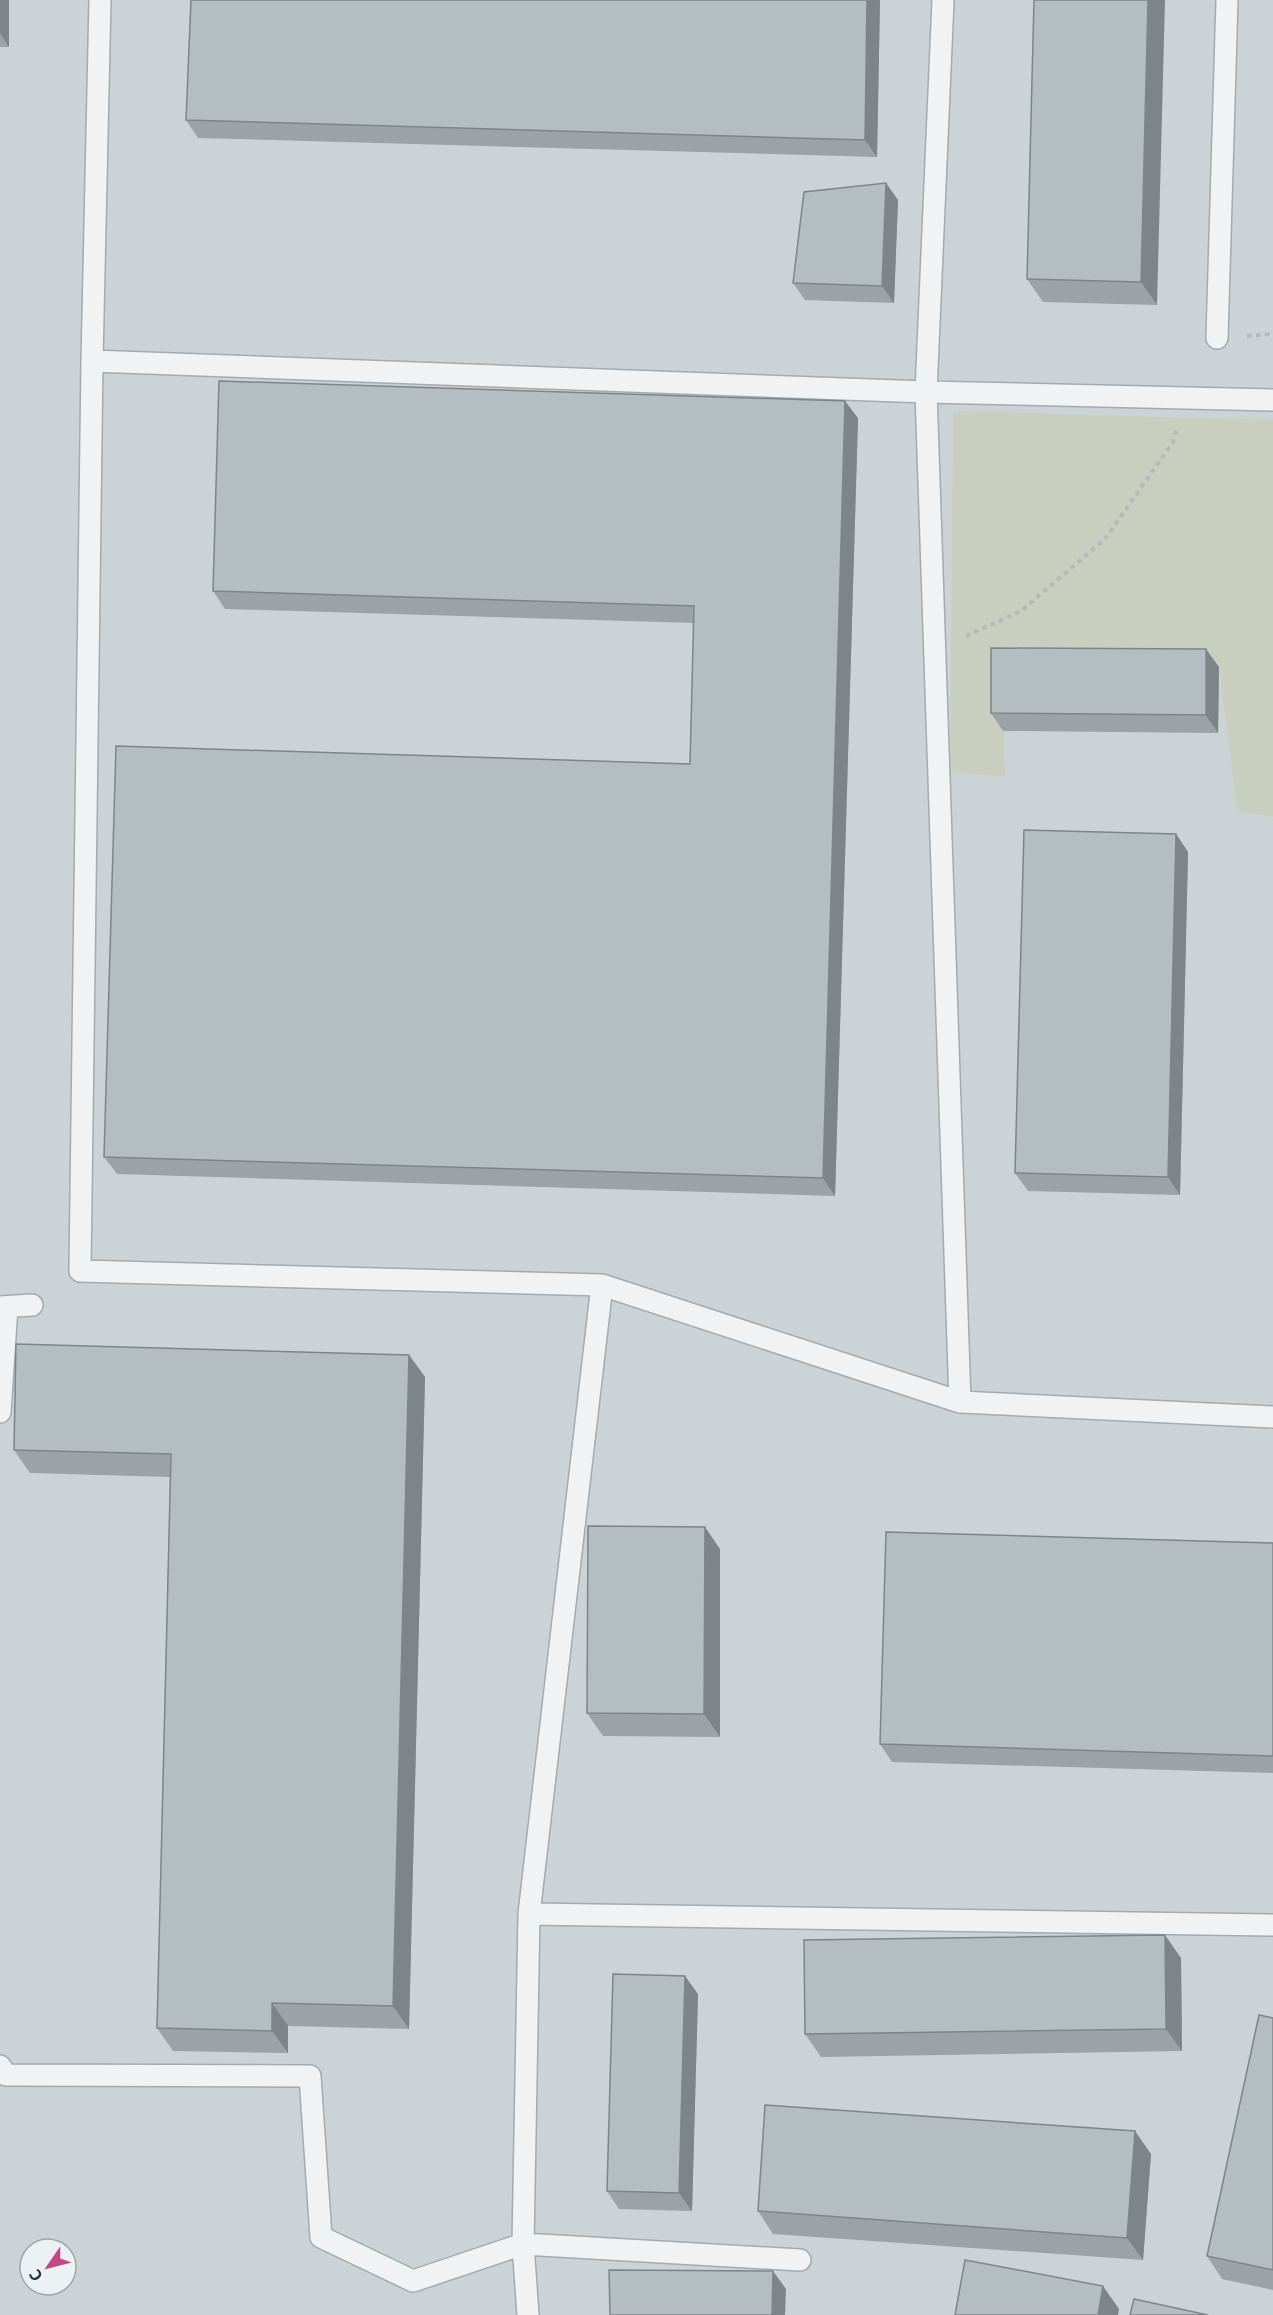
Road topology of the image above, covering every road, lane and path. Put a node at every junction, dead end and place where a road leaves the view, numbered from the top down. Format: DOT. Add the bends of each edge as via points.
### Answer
graph roads {
  1 [pos="100,0"];
  2 [pos="943,0"];
  3 [pos="1227,0"];
  4 [pos="1217,338"];
  5 [pos="92,362"];
  6 [pos="926,392"];
  7 [pos="1188,398"];
  8 [pos="1273,400"];
  9 [pos="935,651"];
  10 [pos="602,1285"];
  11 [pos="32,1305"];
  12 [pos="3,1307"];
  13 [pos="960,1402"];
  14 [pos="0,1412"];
  15 [pos="1273,1417"];
  16 [pos="529,1914"];
  17 [pos="1273,1924"];
  18 [pos="0,2066"];
  19 [pos="523,2244"];
  20 [pos="800,2260"];
  21 [pos="528,2315"];
  1 -- 5 [label="lane"];
  2 -- 6 [label="lane"];
  3 -- 4 [label="lane"];
  5 -- 6 [label="lane"];
  5 -- 10 [label="lane" via="80,1271"];
  6 -- 7 [label="lane"];
  6 -- 9 [label="lane"];
  7 -- 8 [label="lane"];
  7 -- 9 [label="path" via="1173,442 1105,539 1021,611"];
  9 -- 13 [label="lane"];
  10 -- 13 [label="lane"];
  10 -- 16 [label="lane"];
  11 -- 12 [label="lane"];
  12 -- 14 [label="lane"];
  13 -- 15 [label="lane"];
  16 -- 17 [label="lane"];
  16 -- 19 [label="lane"];
  18 -- 19 [label="lane" via="6,2075 310,2076 321,2237 413,2281"];
  19 -- 20 [label="lane"];
  19 -- 21 [label="lane"];
}
